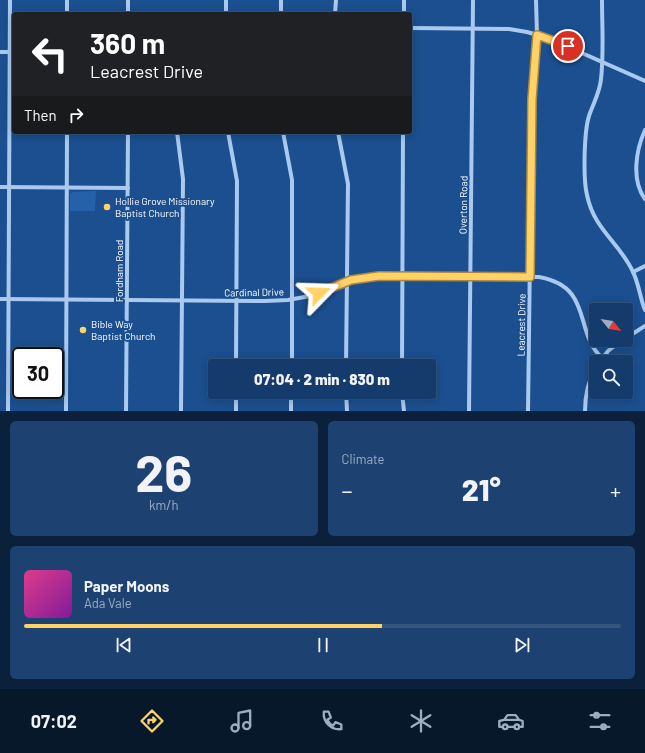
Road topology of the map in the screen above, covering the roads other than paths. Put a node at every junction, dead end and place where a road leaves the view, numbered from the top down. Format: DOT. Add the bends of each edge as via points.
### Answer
graph roads {
  1 [pos="10,0"];
  2 [pos="67,0"];
  3 [pos="128,0"];
  4 [pos="226,0"];
  5 [pos="281,0"];
  6 [pos="336,0"];
  7 [pos="404,0"];
  8 [pos="474,0"];
  9 [pos="536,0"];
  10 [pos="602,0"];
  11 [pos="67,12"];
  12 [pos="128,12"];
  13 [pos="226,12"];
  14 [pos="281,12"];
  15 [pos="336,12"];
  16 [pos="404,12"];
  17 [pos="412,28"];
  18 [pos="473,28"];
  19 [pos="537,35"];
  20 [pos="0,52"];
  21 [pos="12,52"];
  22 [pos="602,62"];
  23 [pos="645,81"];
  24 [pos="645,130"];
  25 [pos="67,134"];
  26 [pos="128,134"];
  27 [pos="177,134"];
  28 [pos="228,134"];
  29 [pos="283,134"];
  30 [pos="338,134"];
  31 [pos="403,134"];
  32 [pos="0,187"];
  33 [pos="9,187"];
  34 [pos="67,187"];
  35 [pos="128,188"];
  36 [pos="645,199"];
  37 [pos="645,266"];
  38 [pos="633,272"];
  39 [pos="402,276"];
  40 [pos="471,276"];
  41 [pos="530,277"];
  42 [pos="346,282"];
  43 [pos="0,299"];
  44 [pos="8,299"];
  45 [pos="292,299"];
  46 [pos="66,300"];
  47 [pos="127,300"];
  48 [pos="182,301"];
  49 [pos="237,301"];
  50 [pos="645,310"];
  51 [pos="645,326"];
  52 [pos="633,334"];
  53 [pos="613,347"];
  54 [pos="598,355"];
  55 [pos="606,355"];
  56 [pos="236,359"];
  57 [pos="292,359"];
  58 [pos="346,359"];
  59 [pos="402,359"];
  60 [pos="589,383"];
  61 [pos="236,399"];
  62 [pos="292,399"];
  63 [pos="346,399"];
  64 [pos="403,399"];
  65 [pos="8,411"];
  66 [pos="66,411"];
  67 [pos="126,411"];
  68 [pos="182,411"];
  69 [pos="236,411"];
  70 [pos="291,411"];
  71 [pos="347,411"];
  72 [pos="404,411"];
  73 [pos="469,411"];
  74 [pos="528,411"];
  75 [pos="585,411"];
  1 -- 21 [label="street"];
  2 -- 11 [label="street"];
  3 -- 12 [label="street"];
  4 -- 13 [label="street"];
  5 -- 14 [label="street"];
  6 -- 15 [label="street"];
  7 -- 16 [label="street"];
  8 -- 18 [label="street, Overton Road"];
  9 -- 19 [label="street, Leacrest Drive"];
  10 -- 22 [label="street"];
  17 -- 18 [label="street"];
  18 -- 19 [label="street" via="508,28"];
  18 -- 40 [label="street, Overton Road"];
  19 -- 22 [label="street"];
  19 -- 41 [label="street, Leacrest Drive" via="532,99"];
  20 -- 21 [label="street"];
  21 -- 33 [label="street"];
  22 -- 23 [label="street"];
  22 -- 38 [label="street" via="598,93 586,128 586,194 595,218"];
  24 -- 36 [label="street" via="640,144 637,168 639,184"];
  25 -- 34 [label="street"];
  26 -- 35 [label="street, Fordham Road"];
  27 -- 48 [label="street" via="183,179"];
  28 -- 49 [label="street" via="237,181"];
  29 -- 45 [label="street" via="292,180"];
  30 -- 42 [label="street" via="348,184"];
  31 -- 39 [label="street"];
  32 -- 33 [label="street"];
  33 -- 34 [label="street"];
  33 -- 44 [label="street"];
  34 -- 35 [label="street"];
  34 -- 46 [label="street"];
  35 -- 47 [label="street, Fordham Road"];
  37 -- 38 [label="street"];
  38 -- 50 [label="street"];
  39 -- 40 [label="street, Cardinal Drive"];
  39 -- 42 [label="street, Cardinal Drive" via="374,276"];
  39 -- 59 [label="street"];
  40 -- 41 [label="street, Cardinal Drive"];
  40 -- 73 [label="street, Overton Road"];
  41 -- 54 [label="street, Cardinal Drive" via="550,279 572,295"];
  41 -- 74 [label="street, Leacrest Drive"];
  42 -- 45 [label="street, Cardinal Drive" via="319,293"];
  42 -- 58 [label="street"];
  43 -- 44 [label="street, Cardinal Drive"];
  44 -- 46 [label="street, Cardinal Drive"];
  44 -- 65 [label="street"];
  45 -- 49 [label="street, Cardinal Drive"];
  45 -- 57 [label="street"];
  46 -- 47 [label="street, Cardinal Drive"];
  46 -- 66 [label="street"];
  47 -- 48 [label="street, Cardinal Drive"];
  47 -- 67 [label="street, Fordham Road"];
  48 -- 49 [label="street, Cardinal Drive"];
  48 -- 68 [label="street"];
  49 -- 56 [label="street"];
  51 -- 52 [label="street"];
  53 -- 55 [label="street"];
  60 -- 75 [label="street"];
  61 -- 69 [label="street"];
  62 -- 70 [label="street"];
  63 -- 71 [label="street"];
  64 -- 72 [label="street"];
}
